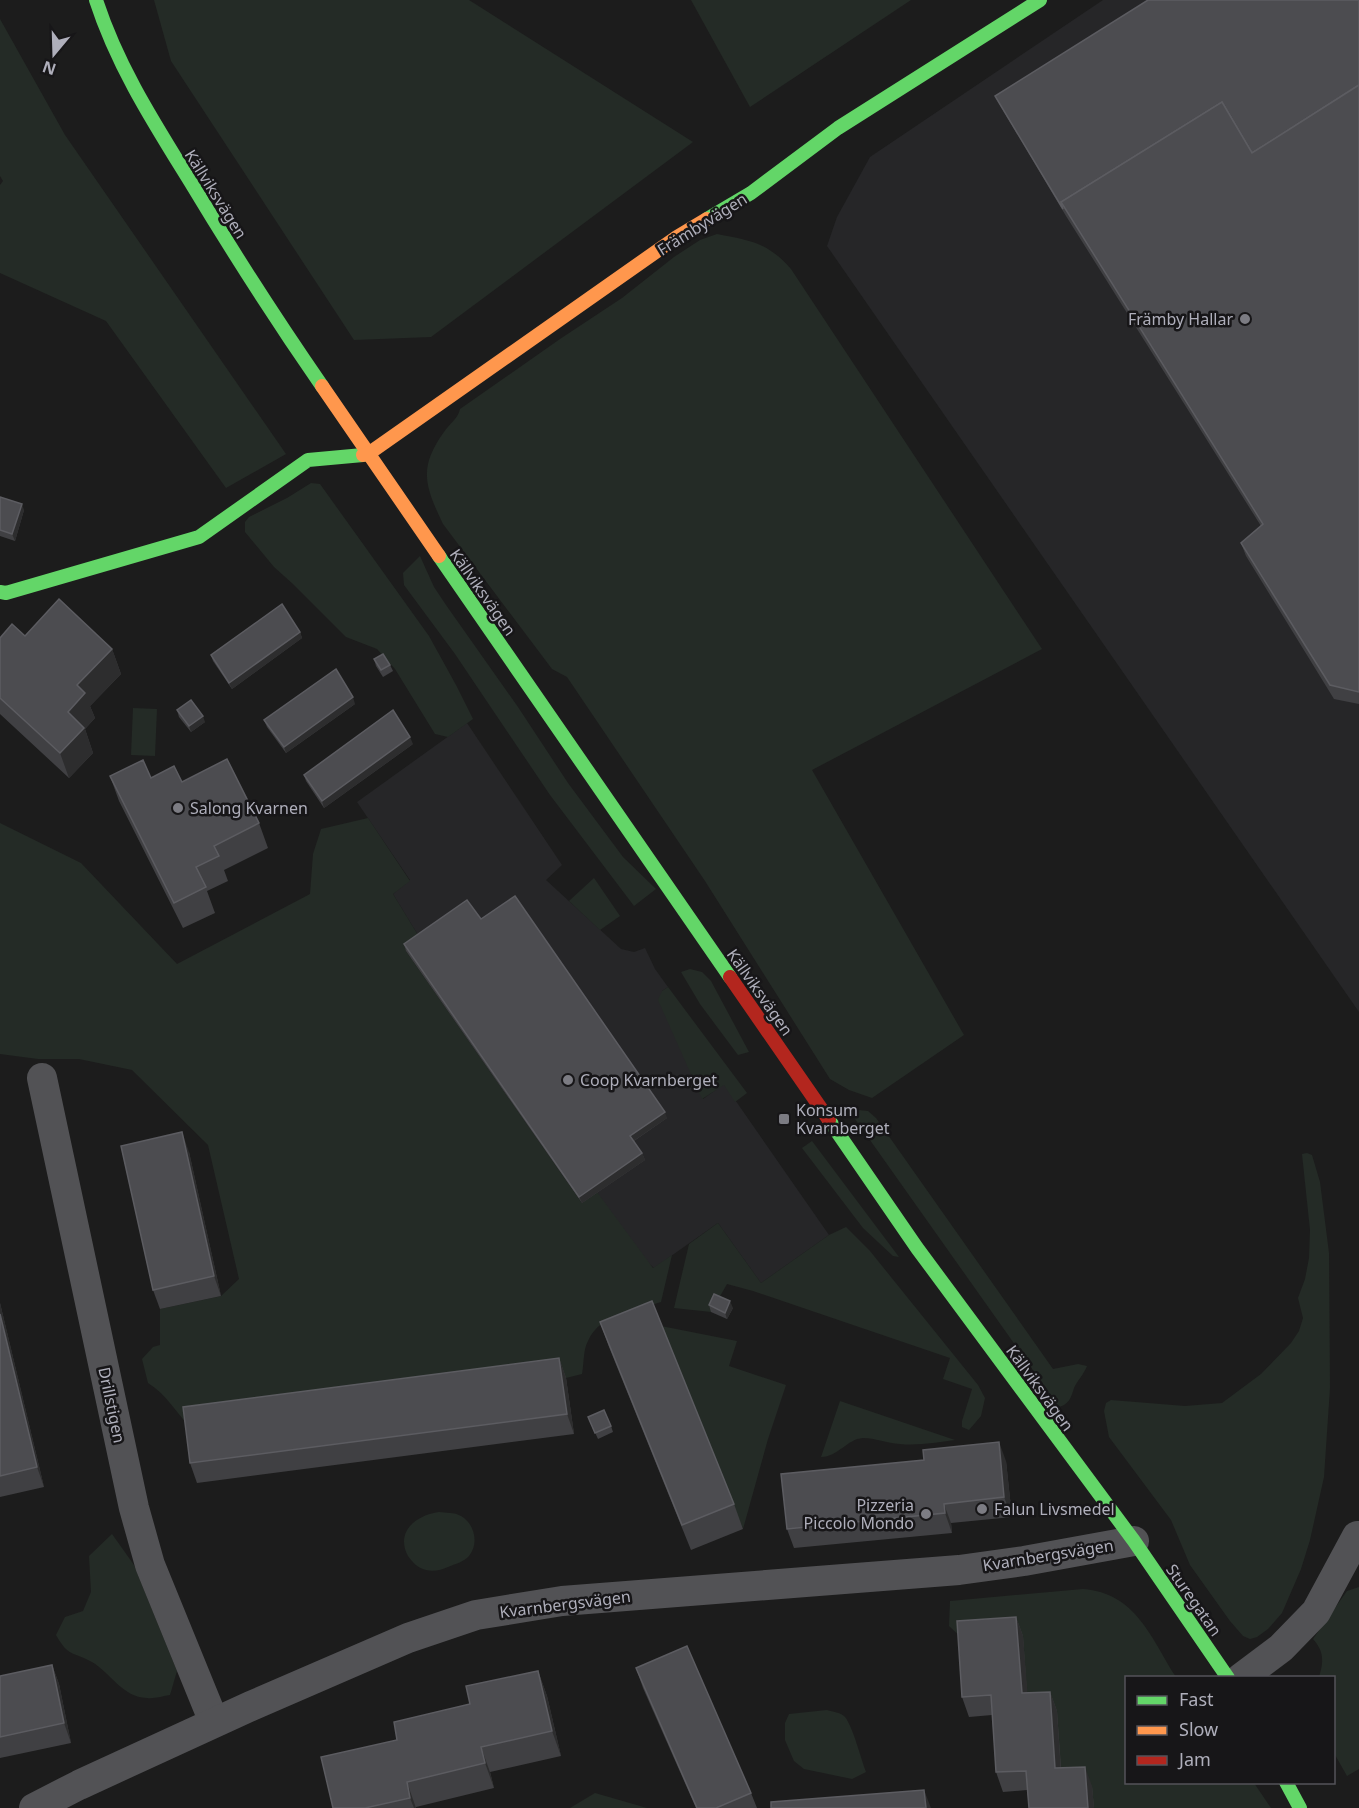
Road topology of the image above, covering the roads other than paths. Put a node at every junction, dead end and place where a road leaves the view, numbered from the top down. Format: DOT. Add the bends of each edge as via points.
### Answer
graph roads {
  1 [pos="96,0"];
  2 [pos="1040,0"];
  3 [pos="368,454"];
  4 [pos="0,592"];
  5 [pos="42,1078"];
  6 [pos="1357,1536"];
  7 [pos="1134,1541"];
  8 [pos="1227,1676"];
  9 [pos="1242,1676"];
  10 [pos="214,1722"];
  11 [pos="1287,1784"];
  12 [pos="34,1808"];
  13 [pos="1300,1808"];
  1 -- 3 [label="street, Källviksvägen" via="119,62 153,123 207,212"];
  2 -- 3 [label="street, Främbyvägen" via="838,128 751,193 677,237"];
  3 -- 4 [label="street" via="308,460 199,537"];
  3 -- 7 [label="street, Källviksvägen" via="917,1248"];
  5 -- 10 [label="street, Drillstigen" via="134,1508 150,1565"];
  6 -- 9 [label="street" via="1316,1612 1281,1648"];
  7 -- 8 [label="street, Sturegatan"];
  7 -- 10 [label="street, Kvarnbergsvägen" via="959,1570 562,1601 476,1615 408,1638"];
  10 -- 12 [label="street, Kvarnbergsvägen"];
  11 -- 13 [label="street"];
}
